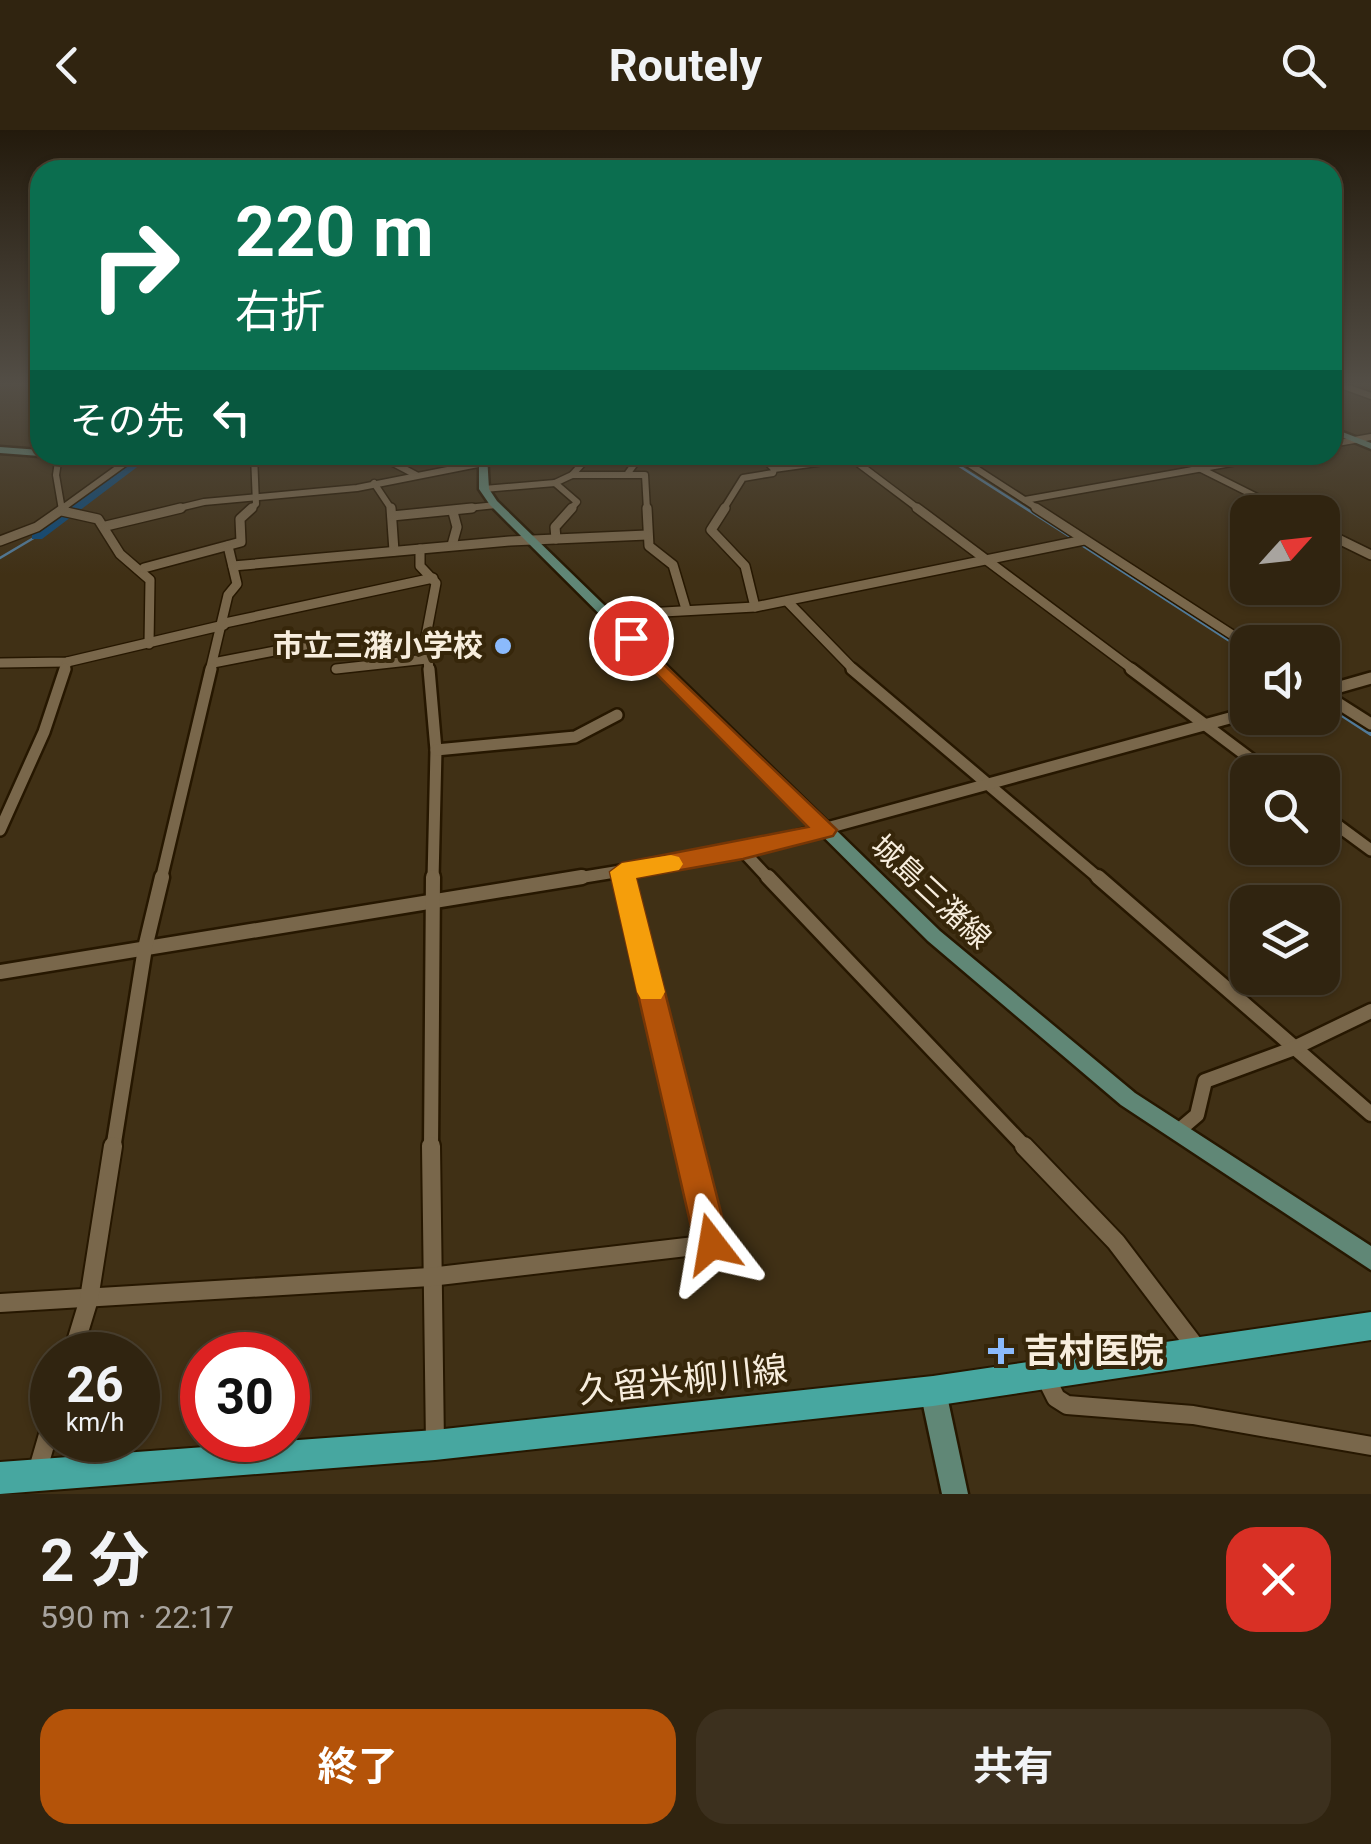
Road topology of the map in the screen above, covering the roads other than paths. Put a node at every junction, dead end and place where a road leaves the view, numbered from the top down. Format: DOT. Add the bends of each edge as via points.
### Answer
graph roads {
  1 [pos="0,450"];
  2 [pos="30,453"];
  3 [pos="62,465"];
  4 [pos="125,465"];
  5 [pos="254,465"];
  6 [pos="397,465"];
  7 [pos="458,465"];
  8 [pos="483,465"];
  9 [pos="581,465"];
  10 [pos="634,465"];
  11 [pos="770,465"];
  12 [pos="799,465"];
  13 [pos="860,465"];
  14 [pos="971,465"];
  15 [pos="1194,465"];
  16 [pos="1218,465"];
  17 [pos="1201,468"];
  18 [pos="774,469"];
  19 [pos="628,473"];
  20 [pos="416,475"];
  21 [pos="572,475"];
  22 [pos="374,483"];
  23 [pos="555,483"];
  24 [pos="484,489"];
  25 [pos="1253,495"];
  26 [pos="256,496"];
  27 [pos="1021,498"];
  28 [pos="496,505"];
  29 [pos="62,511"];
  30 [pos="453,512"];
  31 [pos="392,516"];
  32 [pos="106,526"];
  33 [pos="647,535"];
  34 [pos="556,540"];
  35 [pos="1084,540"];
  36 [pos="1340,540"];
  37 [pos="0,541"];
  38 [pos="534,543"];
  39 [pos="452,545"];
  40 [pos="228,546"];
  41 [pos="420,549"];
  42 [pos="394,551"];
  43 [pos="1371,556"];
  44 [pos="986,560"];
  45 [pos="232,566"];
  46 [pos="144,568"];
  47 [pos="434,578"];
  48 [pos="787,601"];
  49 [pos="756,607"];
  50 [pos="686,609"];
  51 [pos="608,615"];
  52 [pos="225,624"];
  53 [pos="1230,633"];
  54 [pos="316,642"];
  55 [pos="149,644"];
  56 [pos="428,659"];
  57 [pos="67,662"];
  58 [pos="0,663"];
  59 [pos="213,663"];
  60 [pos="336,669"];
  61 [pos="1371,678"];
  62 [pos="1340,687"];
  63 [pos="1340,704"];
  64 [pos="618,715"];
  65 [pos="1230,718"];
  66 [pos="1371,724"];
  67 [pos="1205,725"];
  68 [pos="436,750"];
  69 [pos="1245,755"];
  70 [pos="991,785"];
  71 [pos="1340,827"];
  72 [pos="0,830"];
  73 [pos="825,830"];
  74 [pos="1371,850"];
  75 [pos="743,851"];
  76 [pos="622,872"];
  77 [pos="432,902"];
  78 [pos="146,948"];
  79 [pos="0,972"];
  80 [pos="1371,1011"];
  81 [pos="1292,1049"];
  82 [pos="1371,1114"];
  83 [pos="1178,1132"];
  84 [pos="1371,1260"];
  85 [pos="430,1276"];
  86 [pos="88,1299"];
  87 [pos="0,1304"];
  88 [pos="1371,1326"];
  89 [pos="79,1332"];
  90 [pos="1200,1352"];
  91 [pos="1044,1375"];
  92 [pos="933,1391"];
  93 [pos="436,1445"];
  94 [pos="1371,1446"];
  95 [pos="40,1462"];
  96 [pos="36,1475"];
  97 [pos="0,1478"];
  98 [pos="955,1494"];
  1 -- 2 [label="main road"];
  3 -- 29 [label="street"];
  4 -- 29 [label="street"];
  5 -- 26 [label="street"];
  6 -- 20 [label="street"];
  7 -- 20 [label="street"];
  8 -- 24 [label="main road"];
  9 -- 21 [label="street"];
  10 -- 19 [label="street"];
  11 -- 18 [label="street"];
  12 -- 18 [label="street"];
  13 -- 44 [label="street"];
  14 -- 27 [label="street"];
  15 -- 17 [label="street"];
  16 -- 17 [label="street"];
  17 -- 25 [label="street"];
  17 -- 27 [label="street"];
  18 -- 49 [label="street" via="743,478 711,530 745,566"];
  19 -- 21 [label="street"];
  19 -- 33 [label="street" via="646,476"];
  20 -- 22 [label="street"];
  21 -- 23 [label="street"];
  22 -- 26 [label="street"];
  22 -- 31 [label="street" via="388,498"];
  23 -- 24 [label="street"];
  23 -- 34 [label="street" via="577,502 555,528"];
  24 -- 28 [label="main road, 城島三潴線"];
  26 -- 32 [label="street"];
  26 -- 40 [label="street" via="240,519 241,542"];
  27 -- 35 [label="street"];
  28 -- 30 [label="street"];
  28 -- 38 [label="main road, 城島三潴線"];
  29 -- 32 [label="street"];
  29 -- 37 [label="street"];
  30 -- 31 [label="street"];
  30 -- 39 [label="street"];
  31 -- 42 [label="street"];
  32 -- 46 [label="street" via="115,548"];
  33 -- 34 [label="street"];
  33 -- 50 [label="street" via="650,546 674,565"];
  34 -- 38 [label="street"];
  35 -- 44 [label="street"];
  35 -- 53 [label="street"];
  36 -- 43 [label="street"];
  38 -- 39 [label="street"];
  38 -- 51 [label="main road, 城島三潴線"];
  39 -- 41 [label="street"];
  40 -- 45 [label="street"];
  40 -- 46 [label="street"];
  41 -- 42 [label="street"];
  41 -- 47 [label="street" via="420,566"];
  42 -- 45 [label="street"];
  44 -- 48 [label="street"];
  44 -- 67 [label="street"];
  45 -- 52 [label="street" via="237,584 228,595"];
  46 -- 55 [label="street" via="152,590"];
  47 -- 52 [label="street"];
  47 -- 56 [label="street"];
  48 -- 49 [label="street"];
  48 -- 70 [label="street" via="837,656"];
  49 -- 50 [label="street"];
  50 -- 51 [label="street"];
  51 -- 73 [label="main road, 城島三潴線"];
  52 -- 55 [label="street"];
  52 -- 59 [label="street"];
  54 -- 59 [label="street"];
  55 -- 57 [label="street"];
  56 -- 60 [label="street"];
  56 -- 68 [label="street"];
  57 -- 58 [label="street"];
  57 -- 72 [label="street"];
  59 -- 78 [label="street"];
  61 -- 62 [label="street"];
  63 -- 66 [label="street"];
  64 -- 68 [label="street" via="575,737"];
  65 -- 67 [label="street"];
  67 -- 69 [label="street"];
  67 -- 70 [label="street"];
  68 -- 77 [label="street"];
  70 -- 73 [label="street"];
  70 -- 81 [label="street"];
  71 -- 74 [label="street"];
  73 -- 75 [label="street"];
  73 -- 83 [label="main road, 城島三潴線" via="934,936 1103,1079"];
  75 -- 76 [label="street"];
  75 -- 90 [label="street" via="1116,1242"];
  76 -- 77 [label="street"];
  76 -- 85 [label="street" via="712,1244"];
  77 -- 78 [label="street"];
  77 -- 85 [label="street" via="428,1101 436,1213"];
  78 -- 79 [label="street"];
  78 -- 86 [label="street"];
  80 -- 81 [label="street"];
  81 -- 82 [label="street"];
  81 -- 83 [label="street" via="1205,1081 1197,1115"];
  83 -- 84 [label="main road, 城島三潴線"];
  85 -- 86 [label="street"];
  85 -- 93 [label="street"];
  86 -- 87 [label="street"];
  86 -- 89 [label="street"];
  88 -- 90 [label="main road, 久留米柳川線"];
  90 -- 91 [label="main road, 久留米柳川線"];
  91 -- 92 [label="main road, 久留米柳川線"];
  91 -- 94 [label="street" via="1066,1405 1192,1415"];
  92 -- 93 [label="main road, 久留米柳川線"];
  92 -- 98 [label="main road"];
  93 -- 96 [label="main road, 久留米柳川線"];
  95 -- 96 [label="street"];
  96 -- 97 [label="main road, 久留米柳川線"];
}
